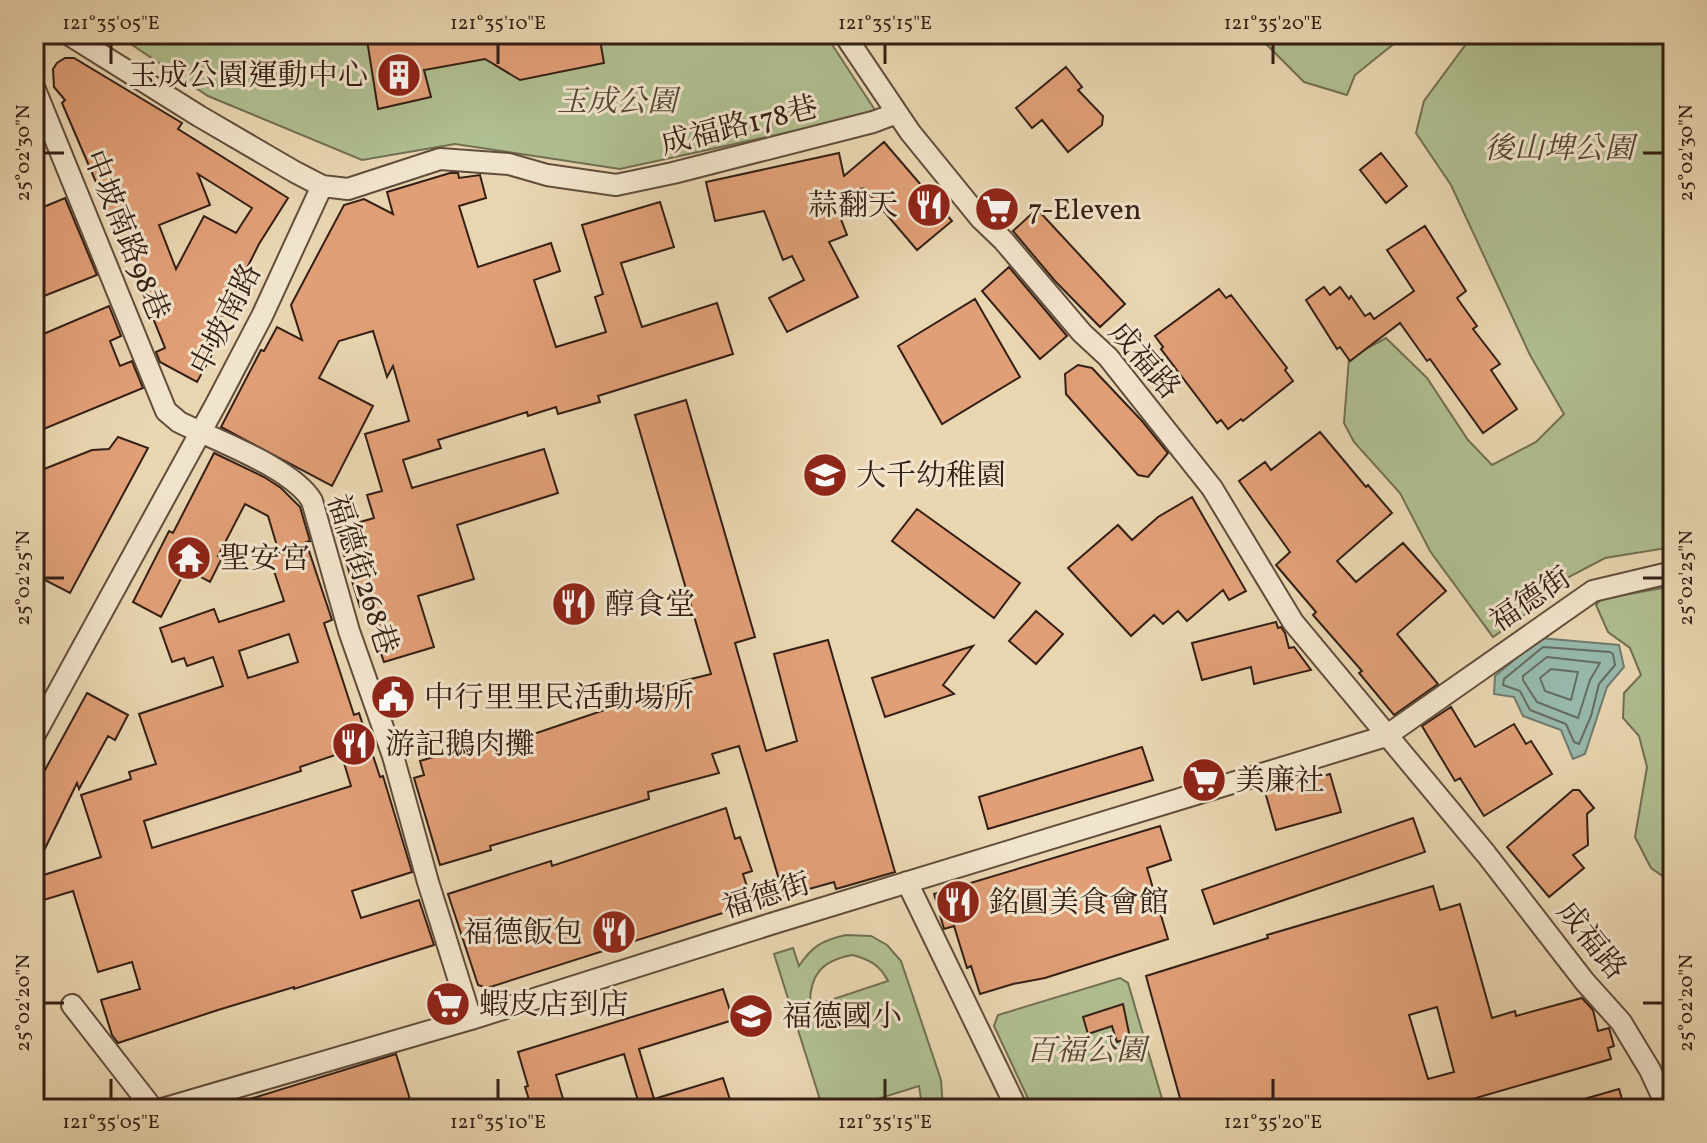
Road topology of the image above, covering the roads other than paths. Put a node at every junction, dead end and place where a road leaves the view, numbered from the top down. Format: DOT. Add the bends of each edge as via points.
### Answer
graph roads {
  1 [pos="68,34"];
  2 [pos="844,34"];
  3 [pos="34,87"];
  4 [pos="897,113"];
  5 [pos="322,186"];
  6 [pos="201,433"];
  7 [pos="1673,572"];
  8 [pos="34,736"];
  9 [pos="1386,736"];
  10 [pos="907,882"];
  11 [pos="72,1005"];
  12 [pos="471,1019"];
  13 [pos="153,1109"];
  14 [pos="162,1109"];
  15 [pos="1017,1109"];
  16 [pos="1668,1109"];
  1 -- 5 [label="street"];
  2 -- 4 [label="street, 成福路"];
  3 -- 6 [label="street, 中坡南路98巷" via="166,411"];
  4 -- 5 [label="street, 成福路178巷" via="616,185 509,164 440,159 348,189"];
  4 -- 9 [label="street, 成福路" via="980,218 1108,357 1212,488 1293,622"];
  5 -- 6 [label="street, 中坡南路"];
  6 -- 8 [label="street, 中坡南路"];
  6 -- 12 [label="street, 福德街268巷" via="286,475 312,501"];
  7 -- 9 [label="street, 福德街" via="1593,591"];
  9 -- 10 [label="street, 福德街"];
  9 -- 16 [label="street, 成福路" via="1621,1022"];
  10 -- 12 [label="street, 福德街"];
  10 -- 15 [label="street"];
  11 -- 13 [label="street"];
  12 -- 14 [label="street, 福德街"];
}
